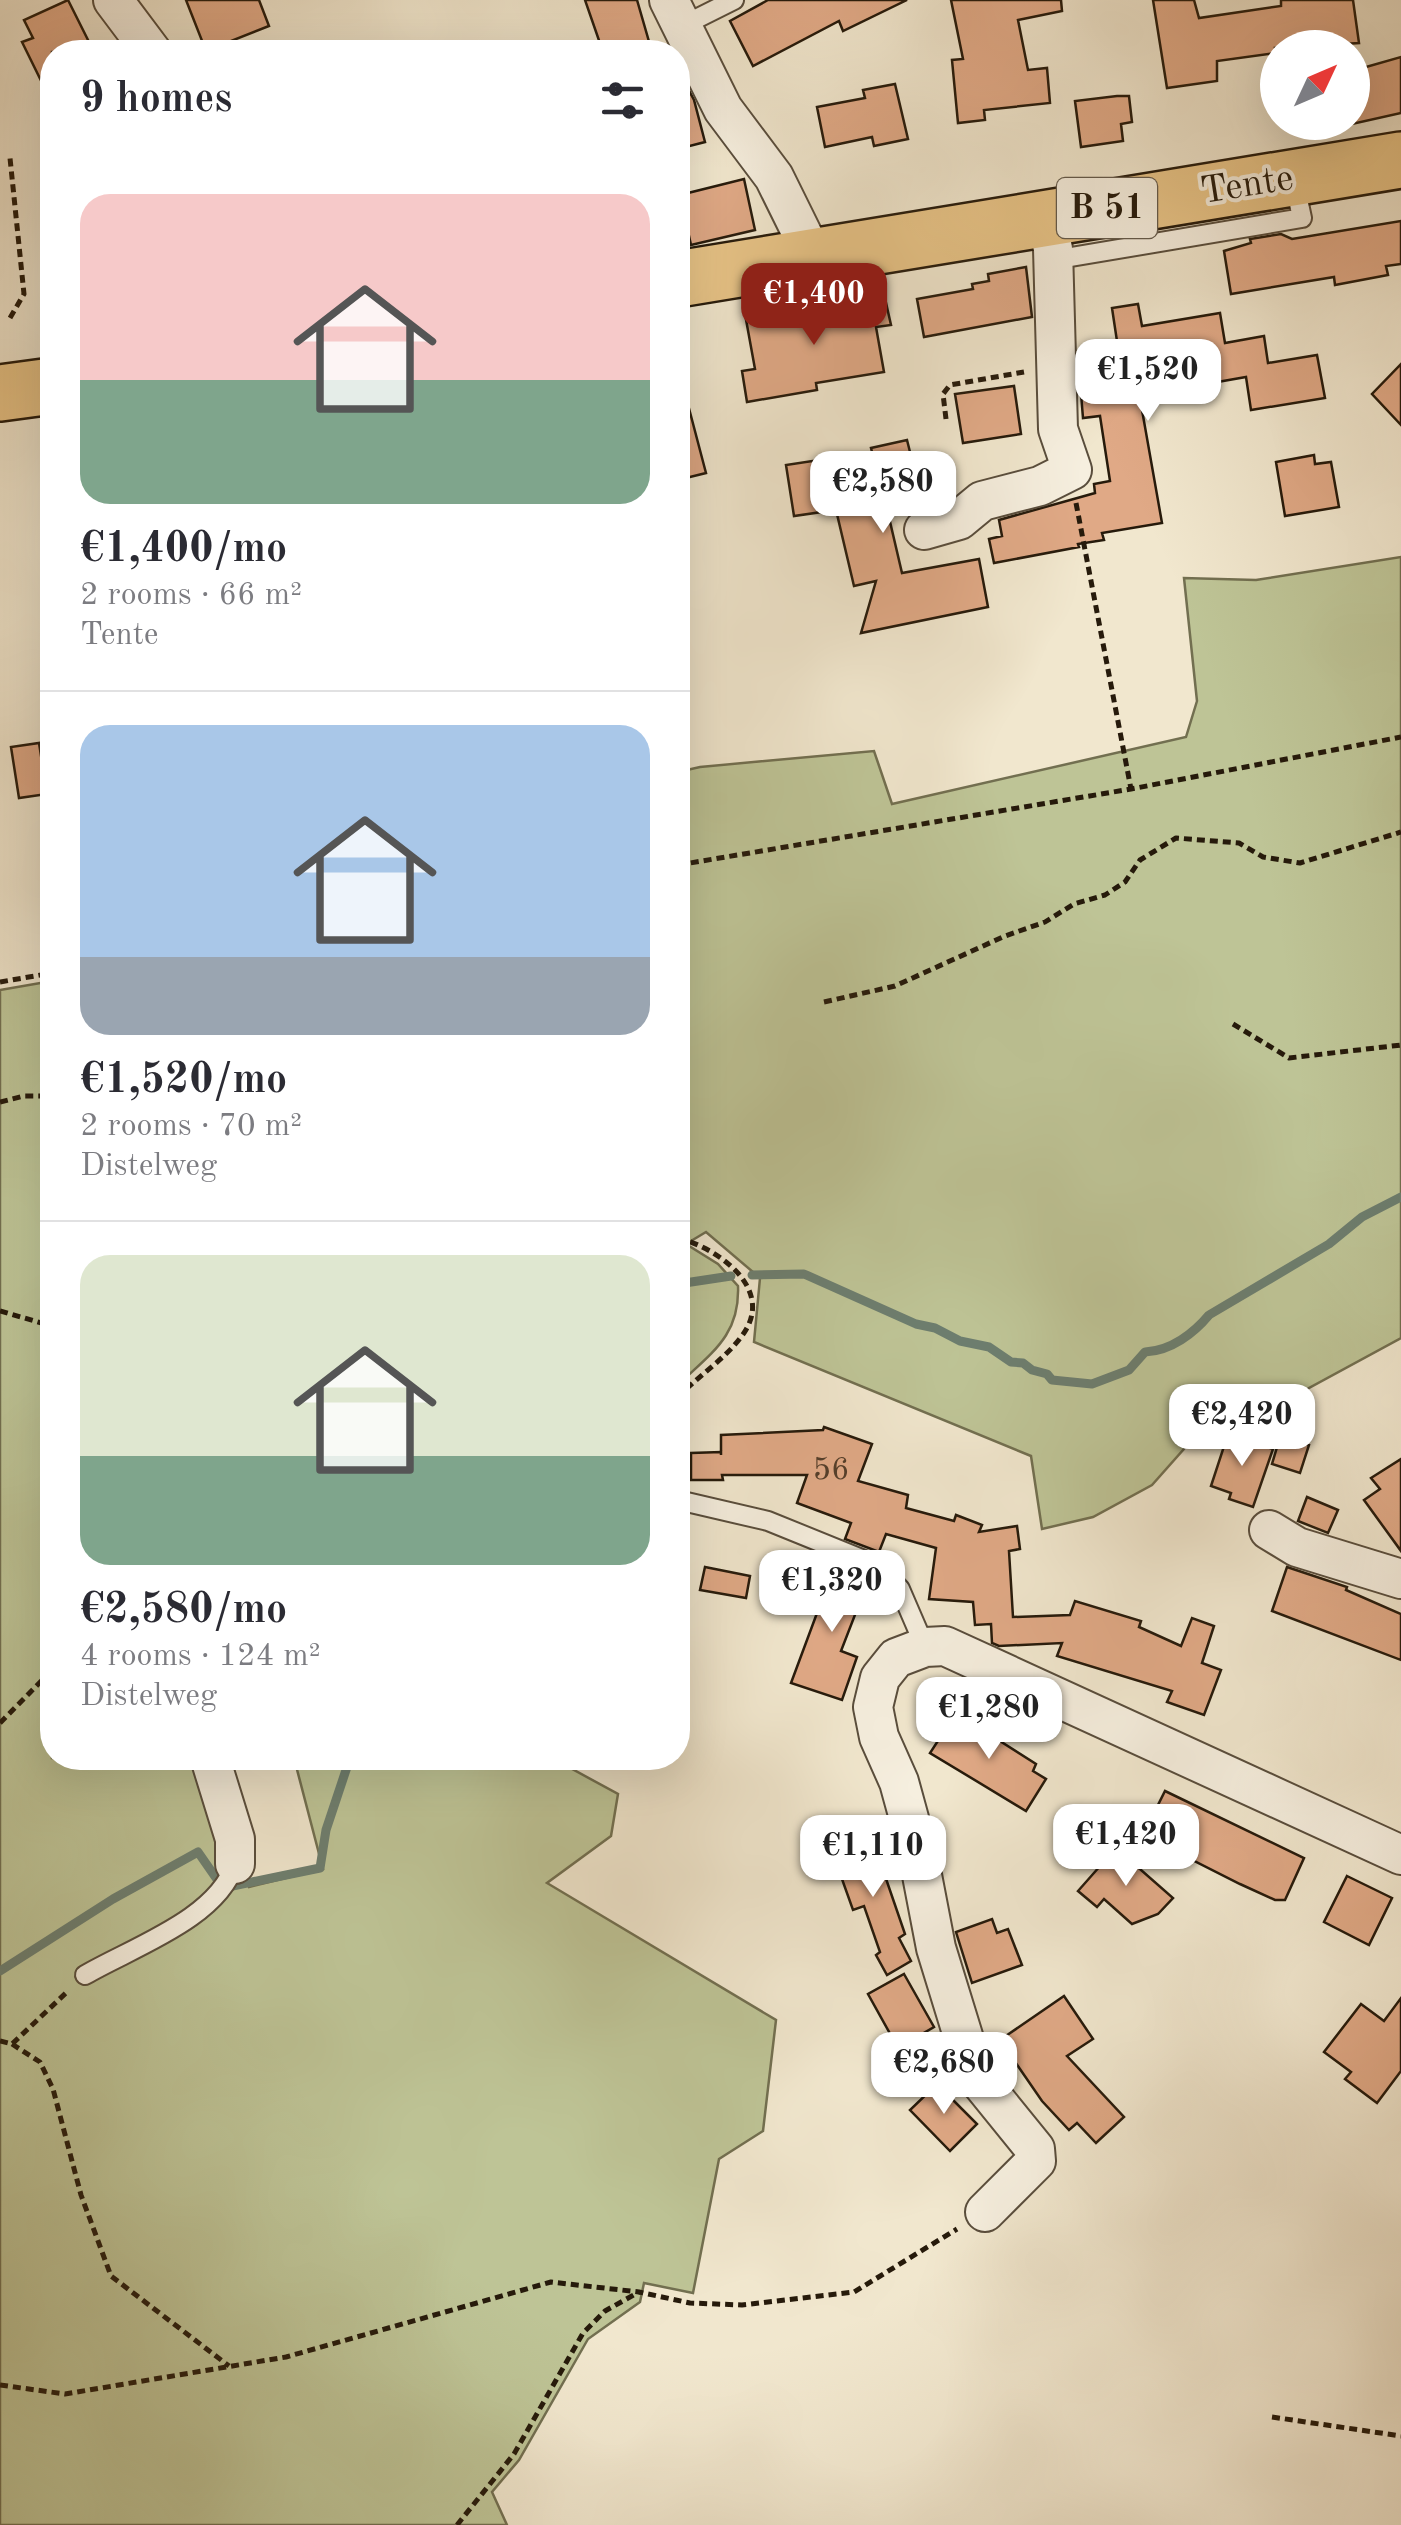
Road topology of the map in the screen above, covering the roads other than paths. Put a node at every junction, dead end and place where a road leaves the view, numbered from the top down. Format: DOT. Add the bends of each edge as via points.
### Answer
graph roads {
  1 [pos="113,0"];
  2 [pos="734,0"];
  3 [pos="675,13"];
  4 [pos="143,40"];
  5 [pos="688,40"];
  6 [pos="690,44"];
  7 [pos="1401,160"];
  8 [pos="1050,240"];
  9 [pos="814,258"];
  10 [pos="690,277"];
  11 [pos="40,388"];
  12 [pos="0,393"];
  13 [pos="924,530"];
  14 [pos="690,1503"];
  15 [pos="1269,1530"];
  16 [pos="1401,1579"];
  17 [pos="925,1646"];
  18 [pos="214,1770"];
  19 [pos="1401,1855"];
  20 [pos="235,1864"];
  21 [pos="85,1975"];
  22 [pos="986,2212"];
  1 -- 4 [label="street"];
  2 -- 3 [label="lane"];
  3 -- 5 [label="street"];
  6 -- 9 [label="street" via="722,109 774,177"];
  7 -- 8 [label="main road, Tente / B 51" via="1294,179"];
  8 -- 9 [label="main road, Tente / B 51"];
  8 -- 13 [label="street" via="1058,430 1072,470 982,501 959,520"];
  9 -- 10 [label="main road, Tente / B 51"];
  11 -- 12 [label="main road"];
  14 -- 17 [label="lane" via="768,1521 879,1566 900,1589"];
  15 -- 16 [label="street" via="1297,1546"];
  17 -- 19 [label="street" via="945,1646"];
  17 -- 22 [label="street" via="896,1658 880,1678 873,1707 976,2075 1035,2149 1036,2161"];
  18 -- 20 [label="street" via="235,1838"];
  20 -- 21 [label="lane" via="205,1908"];
}
